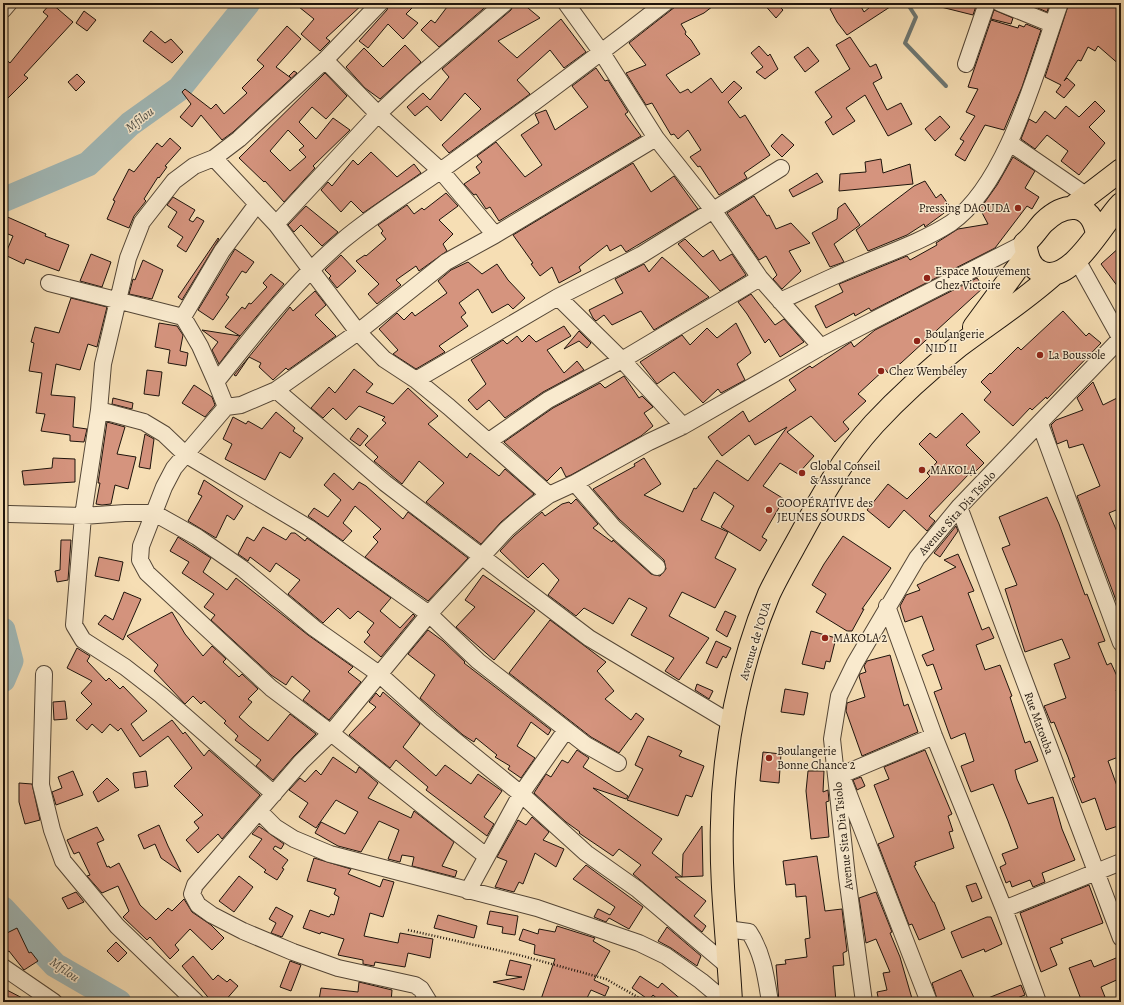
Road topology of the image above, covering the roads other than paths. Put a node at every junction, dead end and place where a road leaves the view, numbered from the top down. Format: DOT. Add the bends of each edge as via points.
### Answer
graph roads {
  1 [pos="9,3"];
  2 [pos="380,3"];
  3 [pos="505,3"];
  4 [pos="566,3"];
  5 [pos="665,3"];
  6 [pos="987,3"];
  7 [pos="1000,3"];
  8 [pos="1060,3"];
  9 [pos="3,10"];
  10 [pos="1052,24"];
  11 [pos="602,53"];
  12 [pos="325,60"];
  13 [pos="966,64"];
  14 [pos="378,114"];
  15 [pos="656,138"];
  16 [pos="1010,143"];
  17 [pos="214,158"];
  18 [pos="781,168"];
  19 [pos="1121,170"];
  20 [pos="441,171"];
  21 [pos="1081,201"];
  22 [pos="257,204"];
  23 [pos="713,210"];
  24 [pos="1118,216"];
  25 [pos="276,224"];
  26 [pos="1097,234"];
  27 [pos="495,235"];
  28 [pos="1026,249"];
  29 [pos="1077,260"];
  30 [pos="312,270"];
  31 [pos="1054,274"];
  32 [pos="760,278"];
  33 [pos="49,283"];
  34 [pos="558,297"];
  35 [pos="118,300"];
  36 [pos="780,301"];
  37 [pos="183,317"];
  38 [pos="358,332"];
  39 [pos="1121,338"];
  40 [pos="959,346"];
  41 [pos="821,347"];
  42 [pos="622,360"];
  43 [pos="416,380"];
  44 [pos="216,382"];
  45 [pos="276,390"];
  46 [pos="226,407"];
  47 [pos="99,410"];
  48 [pos="1040,424"];
  49 [pos="683,426"];
  50 [pos="489,441"];
  51 [pos="185,454"];
  52 [pos="575,483"];
  53 [pos="549,495"];
  54 [pos="959,507"];
  55 [pos="154,513"];
  56 [pos="9,514"];
  57 [pos="83,516"];
  58 [pos="482,558"];
  59 [pos="657,568"];
  60 [pos="887,606"];
  61 [pos="429,614"];
  62 [pos="1121,643"];
  63 [pos="44,674"];
  64 [pos="378,674"];
  65 [pos="731,723"];
  66 [pos="566,730"];
  67 [pos="331,732"];
  68 [pos="934,736"];
  69 [pos="832,739"];
  70 [pos="618,763"];
  71 [pos="841,775"];
  72 [pos="274,794"];
  73 [pos="521,794"];
  74 [pos="259,811"];
  75 [pos="486,856"];
  76 [pos="1121,862"];
  77 [pos="1095,872"];
  78 [pos="468,890"];
  79 [pos="1004,909"];
  80 [pos="726,929"];
  81 [pos="1121,938"];
  82 [pos="3,967"];
  83 [pos="729,967"];
  84 [pos="54,1002"];
  85 [pos="196,1002"];
  86 [pos="429,1002"];
  87 [pos="726,1002"];
  88 [pos="731,1002"];
  89 [pos="770,1002"];
  90 [pos="864,1002"];
  91 [pos="929,1002"];
  92 [pos="1038,1002"];
  1 -- 9 [label="street"];
  2 -- 12 [label="street"];
  3 -- 14 [label="street"];
  4 -- 11 [label="street"];
  5 -- 11 [label="street"];
  6 -- 13 [label="street"];
  7 -- 10 [label="street"];
  8 -- 10 [label="street"];
  10 -- 16 [label="street"];
  11 -- 15 [label="street"];
  11 -- 20 [label="street"];
  12 -- 14 [label="street"];
  12 -- 17 [label="street" via="239,139"];
  14 -- 20 [label="street"];
  14 -- 25 [label="street"];
  15 -- 23 [label="street"];
  15 -- 27 [label="street"];
  16 -- 21 [label="street"];
  16 -- 36 [label="street" via="979,195 952,222 919,240"];
  17 -- 22 [label="street"];
  17 -- 35 [label="street" via="194,166 174,181 142,222 128,258"];
  18 -- 23 [label="street"];
  19 -- 21 [label="main road"];
  20 -- 27 [label="street"];
  20 -- 30 [label="street" via="379,212"];
  21 -- 26 [label="main road" via="1095,223"];
  21 -- 28 [label="main road, Avenue de l'OUA" via="1045,221"];
  22 -- 25 [label="street"];
  22 -- 37 [label="street" via="222,251"];
  23 -- 32 [label="street"];
  23 -- 34 [label="street" via="641,255"];
  24 -- 26 [label="main road"];
  25 -- 30 [label="street"];
  26 -- 29 [label="main road"];
  27 -- 38 [label="street" via="446,262"];
  28 -- 31 [label="main road" via="1031,264 1037,270"];
  28 -- 40 [label="main road, Avenue de l'OUA"];
  28 -- 41 [label="street"];
  29 -- 31 [label="main road, Avenue de l'OUA"];
  29 -- 39 [label="street, Avenue Sita Dia Tsiolo"];
  30 -- 38 [label="street"];
  30 -- 44 [label="street" via="279,304"];
  31 -- 40 [label="main road, Avenue de l'OUA" via="1027,298"];
  32 -- 36 [label="street"];
  32 -- 42 [label="street"];
  33 -- 35 [label="street"];
  34 -- 42 [label="street"];
  34 -- 43 [label="street"];
  35 -- 37 [label="street"];
  35 -- 47 [label="street" via="103,364"];
  36 -- 41 [label="street"];
  37 -- 44 [label="street" via="200,346"];
  38 -- 43 [label="street" via="384,359"];
  38 -- 45 [label="street"];
  39 -- 48 [label="street, Avenue Sita Dia Tsiolo"];
  40 -- 65 [label="main road, Avenue de l'OUA" via="874,424 838,469 770,594 754,635"];
  41 -- 49 [label="street"];
  42 -- 49 [label="street"];
  42 -- 50 [label="street" via="548,400"];
  43 -- 50 [label="street"];
  44 -- 46 [label="street"];
  45 -- 46 [label="street" via="241,405"];
  45 -- 58 [label="street" via="385,483"];
  46 -- 51 [label="street"];
  47 -- 51 [label="street" via="144,422 164,434"];
  47 -- 57 [label="street"];
  48 -- 54 [label="street, Avenue Sita Dia Tsiolo"];
  48 -- 62 [label="street"];
  49 -- 52 [label="street" via="617,458"];
  50 -- 53 [label="street"];
  51 -- 55 [label="street" via="171,474"];
  51 -- 61 [label="street" via="309,528"];
  52 -- 53 [label="street"];
  52 -- 59 [label="street" via="614,528"];
  53 -- 58 [label="street" via="507,529"];
  54 -- 60 [label="street, Avenue Sita Dia Tsiolo" via="917,558"];
  54 -- 77 [label="street, Rue Matouba"];
  55 -- 57 [label="street"];
  55 -- 64 [label="street" via="197,537 242,569 314,628"];
  55 -- 67 [label="street" via="141,546 140,560 147,573 271,688"];
  56 -- 57 [label="street"];
  57 -- 72 [label="street" via="74,625 83,640 125,667 161,695"];
  58 -- 61 [label="street"];
  58 -- 65 [label="street" via="589,638"];
  60 -- 68 [label="street"];
  60 -- 69 [label="street, Avenue Sita Dia Tsiolo" via="854,663 839,696"];
  61 -- 64 [label="street"];
  61 -- 66 [label="street" via="478,661"];
  63 -- 85 [label="street" via="41,785 63,861 117,926"];
  64 -- 67 [label="street"];
  64 -- 73 [label="street"];
  65 -- 80 [label="main road, Avenue de l'OUA" via="725,762 721,825"];
  66 -- 70 [label="street"];
  66 -- 73 [label="street"];
  67 -- 72 [label="street"];
  67 -- 75 [label="street"];
  68 -- 71 [label="street"];
  68 -- 79 [label="street"];
  69 -- 71 [label="street"];
  69 -- 90 [label="street, Avenue Sita Dia Tsiolo"];
  71 -- 91 [label="street"];
  72 -- 74 [label="street"];
  73 -- 75 [label="street"];
  73 -- 83 [label="street" via="586,853 637,890"];
  74 -- 78 [label="street" via="275,827 294,839 330,854"];
  74 -- 86 [label="street" via="196,885 192,894 198,905 243,931 293,952 338,968 415,984"];
  75 -- 78 [label="street"];
  76 -- 77 [label="street"];
  77 -- 79 [label="street"];
  77 -- 81 [label="street, Rue Matouba"];
  78 -- 87 [label="street" via="537,908 639,942 666,956"];
  79 -- 92 [label="street"];
  80 -- 83 [label="main road, Avenue de l'OUA"];
  80 -- 89 [label="street" via="749,932 755,941 762,957"];
  82 -- 84 [label="street"];
  83 -- 88 [label="main road, Avenue de l'OUA"];
}
